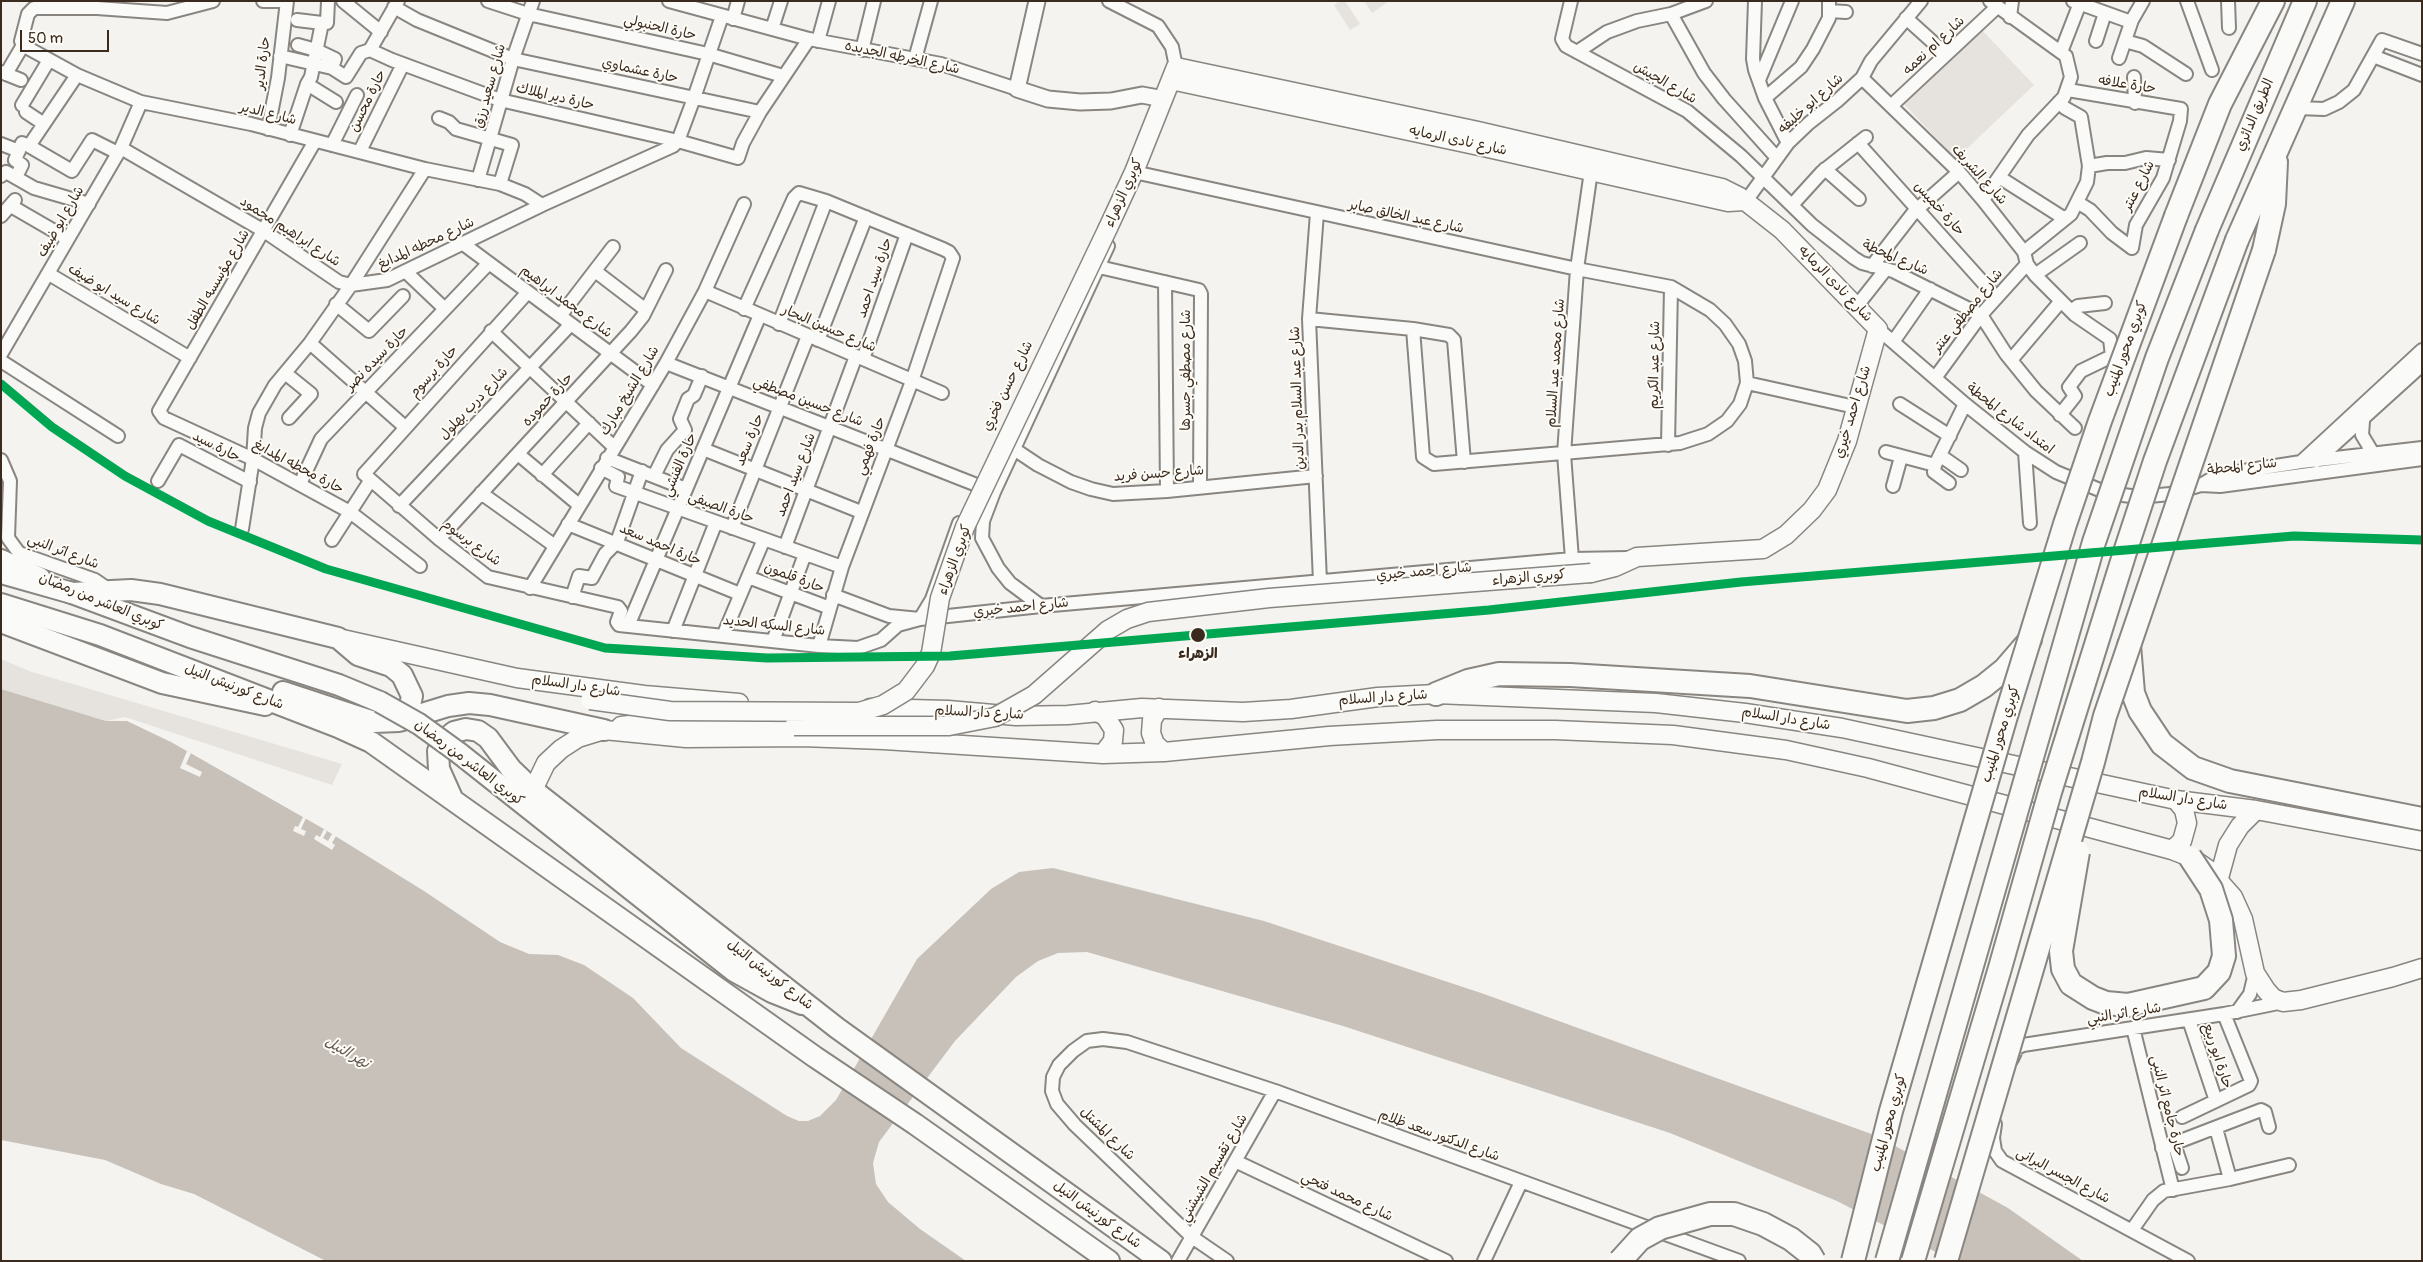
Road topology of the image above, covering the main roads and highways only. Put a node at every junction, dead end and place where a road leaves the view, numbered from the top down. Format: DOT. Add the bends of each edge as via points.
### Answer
graph roads {
  1 [pos="2273,1"];
  2 [pos="2305,1"];
  3 [pos="2354,1"];
  4 [pos="2339,9"];
  5 [pos="1173,73"];
  6 [pos="2275,152"];
  7 [pos="1746,201"];
  8 [pos="1878,329"];
  9 [pos="1637,557"];
  10 [pos="1,560"];
  11 [pos="1,573"];
  12 [pos="72,594"];
  13 [pos="1,604"];
  14 [pos="1,622"];
  15 [pos="338,638"];
  16 [pos="2030,639"];
  17 [pos="2129,640"];
  18 [pos="517,678"];
  19 [pos="244,691"];
  20 [pos="1436,694"];
  21 [pos="1160,708"];
  22 [pos="1095,712"];
  23 [pos="301,713"];
  24 [pos="407,719"];
  25 [pos="604,730"];
  26 [pos="1164,752"];
  27 [pos="1102,754"];
  28 [pos="2093,762"];
  29 [pos="533,790"];
  30 [pos="453,799"];
  31 [pos="2176,800"];
  32 [pos="2256,810"];
  33 [pos="2422,819"];
  34 [pos="2422,841"];
  35 [pos="2181,853"];
  36 [pos="2218,878"];
  37 [pos="2422,968"];
  38 [pos="811,1007"];
  39 [pos="1948,1258"];
  40 [pos="1109,1261"];
  41 [pos="1161,1261"];
  42 [pos="1620,1261"];
  43 [pos="1814,1261"];
  44 [pos="1853,1261"];
  45 [pos="1887,1261"];
  46 [pos="1913,1261"];
  1 -- 16 [label="highway, كوبري محور المنيب, bridge" via="2220,104 2176,216 2097,430"];
  2 -- 45 [label="highway, الطريق الدائري, bridge" via="2207,230 2157,358 2094,542"];
  3 -- 4 [label="highway"];
  4 -- 6 [label="highway"];
  5 -- 7 [label="main road, شارع نادى الرمايه" via="1728,202"];
  5 -- 7 [label="main road, شارع نادى الرمايه" via="1478,131 1729,190"];
  5 -- 18 [label="main road, كوبري الزهراء, bridge" via="1137,172 966,527 940,598 931,653 906,691 884,705 859,712 670,711 553,693"];
  6 -- 17 [label="highway, bridge" via="2274,204 2264,250"];
  6 -- 46 [label="highway, bridge" via="2237,240 2155,461 2125,552 2050,792"];
  7 -- 8 [label="main road, شارع نادى الرمايه" via="1782,230"];
  8 -- 9 [label="main road, شارع احمد خيري" via="1847,441 1826,490 1812,510 1786,534 1763,549"];
  9 -- 25 [label="main road, كوبري الزهراء, bridge" via="1592,573 1270,598 1148,612 1127,618 1108,630 1034,695 995,717 949,726 647,723"];
  10 -- 12 [label="main road, كوبري العاشر من رمضان"];
  11 -- 12 [label="main road"];
  12 -- 15 [label="main road" via="130,590 160,594"];
  12 -- 38 [label="main road, كوبري العاشر من رمضان, bridge" via="190,637 339,685 406,716 446,743 734,971 784,998"];
  13 -- 19 [label="main road, شارع كورنيش النيل" via="100,635"];
  14 -- 23 [label="main road" via="162,683"];
  15 -- 18 [label="main road, شارع دار السلام"];
  15 -- 24 [label="main road" via="358,655 391,666 402,675 412,696"];
  16 -- 20 [label="highway" via="2005,669 1984,686 1960,700 1907,711 1750,686 1570,675 1499,674 1468,681"];
  16 -- 44 [label="highway, كوبري محور المنيب, bridge" via="1891,1111"];
  17 -- 28 [label="highway, bridge"];
  17 -- 33 [label="highway, bridge" via="2132,683 2140,711 2162,744 2193,768 2230,781"];
  18 -- 22 [label="main road, شارع دار السلام" via="716,702 948,710 1016,716"];
  19 -- 23 [label="main road, شارع كورنيش النيل"];
  19 -- 24 [label="main road" via="282,692 365,721 382,723"];
  20 -- 21 [label="main road, شارع دار السلام" via="1350,700 1267,711"];
  20 -- 31 [label="main road, شارع دار السلام" via="1612,700 1765,716 1890,738"];
  21 -- 22 [label="main road, شارع دار السلام"];
  21 -- 26 [label="main road" via="1152,720 1151,733 1155,744"];
  22 -- 27 [label="main road" via="1105,716 1114,730 1113,741"];
  23 -- 30 [label="main road, شارع كورنيش النيل" via="372,742"];
  24 -- 25 [label="main road" via="448,706 474,703"];
  25 -- 27 [label="main road" via="686,738 884,740"];
  25 -- 29 [label="main road" via="578,738 561,749 546,763"];
  26 -- 27 [label="main road"];
  26 -- 35 [label="main road" via="1329,736 1437,730 1565,730 1682,736 1786,750 1843,762"];
  28 -- 35 [label="highway, bridge" via="2062,951 2063,969 2071,984 2094,998 2128,1005 2204,988 2212,981 2224,956 2221,920 2211,889"];
  28 -- 39 [label="highway, bridge"];
  29 -- 30 [label="main road, شارع كورنيش النيل" via="511,769 488,738 478,731 466,729 449,736 438,751 439,770"];
  29 -- 38 [label="main road, شارع كورنيش النيل"];
  30 -- 40 [label="main road, شارع كورنيش النيل" via="815,1058 915,1124"];
  31 -- 32 [label="main road, شارع دار السلام"];
  31 -- 35 [label="main road" via="2184,810 2187,822"];
  32 -- 34 [label="main road, شارع دار السلام"];
  32 -- 36 [label="main road" via="2228,845"];
  35 -- 36 [label="main road"];
  36 -- 37 [label="main road" via="2244,919 2255,973 2273,998 2283,1002 2300,1000"];
  38 -- 41 [label="main road, شارع كورنيش النيل"];
  42 -- 43 [label="highway, bridge" via="1640,1239 1660,1228 1694,1218 1726,1214 1763,1224 1791,1239"];
}
